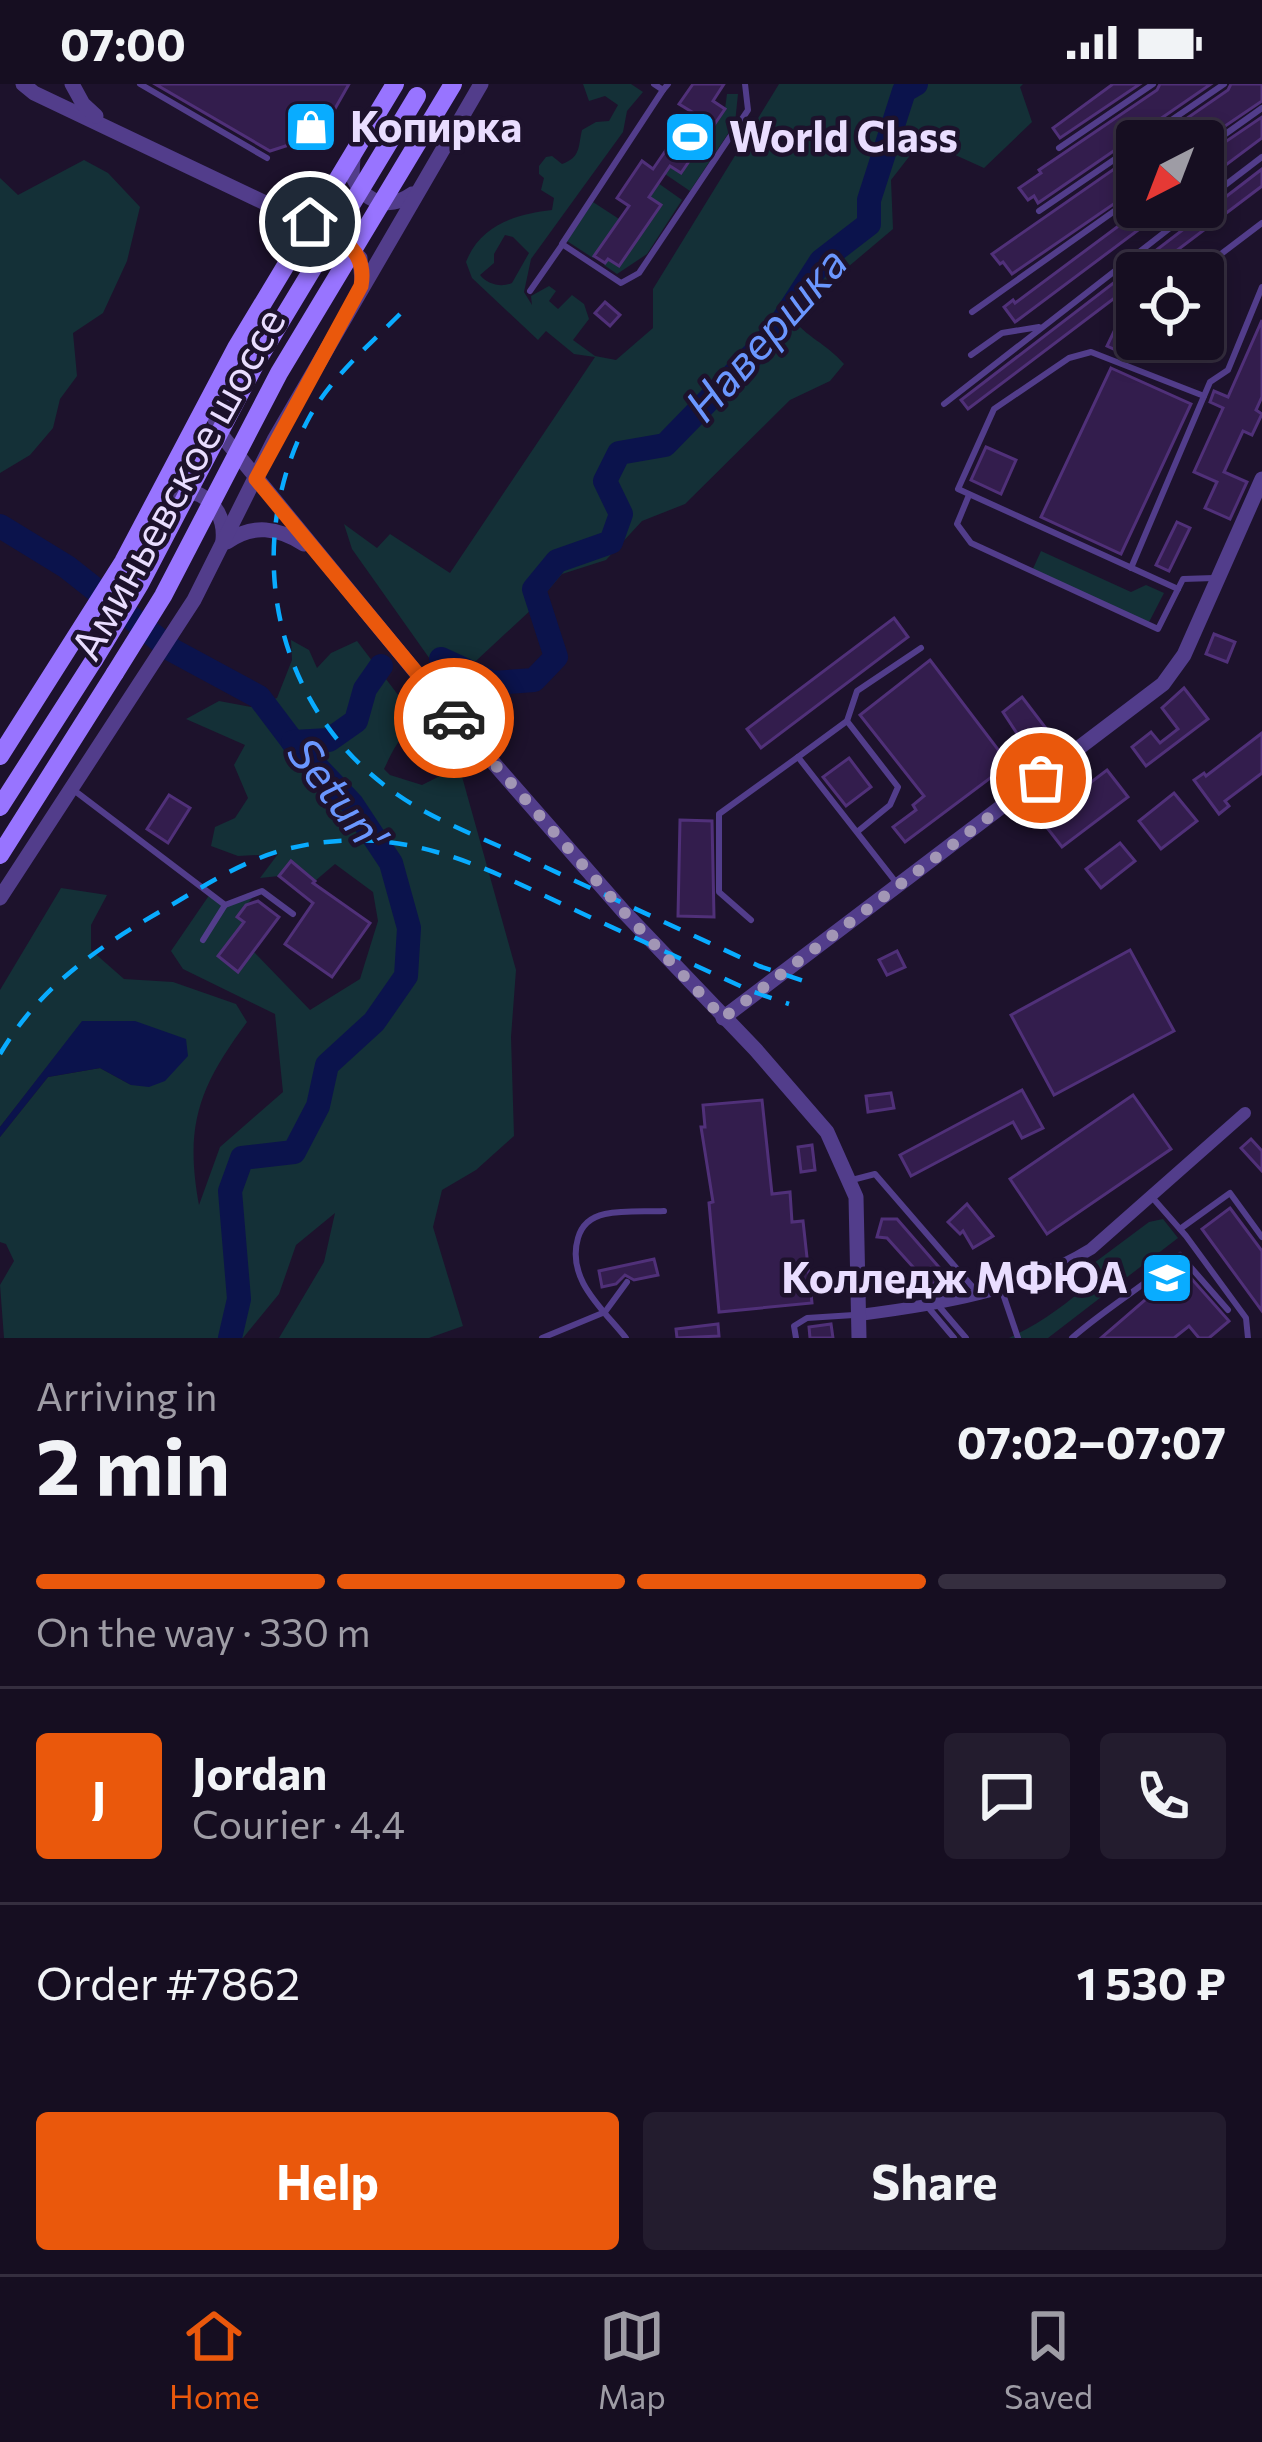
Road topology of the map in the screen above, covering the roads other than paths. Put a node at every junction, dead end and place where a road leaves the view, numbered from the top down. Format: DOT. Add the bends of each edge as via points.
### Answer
graph roads {
  1 [pos="23,84"];
  2 [pos="72,84"];
  3 [pos="140,84"];
  4 [pos="395,84"];
  5 [pos="424,84"];
  6 [pos="453,84"];
  7 [pos="481,84"];
  8 [pos="654,84"];
  9 [pos="745,84"];
  10 [pos="1153,84"];
  11 [pos="1224,84"];
  12 [pos="665,87"];
  13 [pos="1262,108"];
  14 [pos="1171,120"];
  15 [pos="107,126"];
  16 [pos="1224,135"];
  17 [pos="356,147"];
  18 [pos="1059,148"];
  19 [pos="1262,157"];
  20 [pos="267,158"];
  21 [pos="1116,158"];
  22 [pos="419,186"];
  23 [pos="1224,186"];
  24 [pos="1116,210"];
  25 [pos="1039,211"];
  26 [pos="310,222"];
  27 [pos="1262,224"];
  28 [pos="1170,228"];
  29 [pos="562,244"];
  30 [pos="1224,252"];
  31 [pos="361,286"];
  32 [pos="1262,287"];
  33 [pos="530,291"];
  34 [pos="972,311"];
  35 [pos="1043,327"];
  36 [pos="970,355"];
  37 [pos="213,391"];
  38 [pos="1204,396"];
  39 [pos="944,404"];
  40 [pos="274,440"];
  41 [pos="228,444"];
  42 [pos="256,479"];
  43 [pos="1262,479"];
  44 [pos="969,495"];
  45 [pos="150,512"];
  46 [pos="221,548"];
  47 [pos="311,549"];
  48 [pos="1131,568"];
  49 [pos="1218,578"];
  50 [pos="1178,590"];
  51 [pos="921,647"];
  52 [pos="847,721"];
  53 [pos="0,756"];
  54 [pos="798,758"];
  55 [pos="72,789"];
  56 [pos="0,807"];
  57 [pos="856,832"];
  58 [pos="0,855"];
  59 [pos="898,884"];
  60 [pos="0,898"];
  61 [pos="224,905"];
  62 [pos="293,914"];
  63 [pos="751,920"];
  64 [pos="203,940"];
  65 [pos="723,1018"];
  66 [pos="1245,1113"];
  67 [pos="852,1180"];
  68 [pos="1151,1196"];
  69 [pos="664,1211"];
  70 [pos="1180,1229"];
  71 [pos="1262,1237"];
  72 [pos="627,1282"];
  73 [pos="1001,1286"];
  74 [pos="977,1292"];
  75 [pos="932,1305"];
  76 [pos="1228,1310"];
  77 [pos="605,1312"];
  78 [pos="859,1315"];
  79 [pos="571,1327"];
  80 [pos="572,1337"];
  81 [pos="542,1338"];
  82 [pos="626,1338"];
  83 [pos="796,1338"];
  84 [pos="859,1338"];
  85 [pos="954,1338"];
  86 [pos="966,1338"];
  87 [pos="1018,1338"];
  88 [pos="1072,1338"];
  89 [pos="1248,1338"];
  1 -- 15 [label="street"];
  2 -- 15 [label="street"];
  3 -- 20 [label="lane"];
  4 -- 17 [label="main road"];
  5 -- 56 [label="main road, Аминьевское шоссе, bridge" via="257,361 140,584"];
  6 -- 58 [label="main road, Аминьевское шоссе, bridge" via="279,373 163,596"];
  7 -- 22 [label="street"];
  8 -- 12 [label="lane"];
  9 -- 29 [label="lane" via="748,110 639,273 621,283"];
  10 -- 18 [label="lane"];
  11 -- 14 [label="lane"];
  12 -- 29 [label="lane"];
  13 -- 16 [label="lane"];
  15 -- 26 [label="street"];
  17 -- 22 [label="street" via="352,175 368,198 396,202"];
  17 -- 26 [label="main road"];
  19 -- 23 [label="lane"];
  21 -- 25 [label="lane"];
  22 -- 31 [label="street"];
  24 -- 34 [label="lane"];
  26 -- 31 [label="street" via="352,247 364,268"];
  26 -- 37 [label="main road"];
  27 -- 30 [label="lane"];
  28 -- 35 [label="lane"];
  29 -- 33 [label="lane"];
  31 -- 40 [label="street"];
  32 -- 38 [label="lane" via="1228,370"];
  35 -- 36 [label="lane" via="1002,333"];
  35 -- 39 [label="lane"];
  37 -- 41 [label="street" via="212,413"];
  37 -- 45 [label="main road"];
  38 -- 44 [label="lane" via="1091,352 1069,358 994,409 958,489"];
  38 -- 48 [label="lane"];
  40 -- 41 [label="street" via="252,453"];
  40 -- 42 [label="street"];
  41 -- 42 [label="street"];
  42 -- 46 [label="street"];
  42 -- 47 [label="street"];
  43 -- 49 [label="street"];
  44 -- 48 [label="lane"];
  44 -- 50 [label="lane" via="957,524 970,543 1159,629"];
  45 -- 46 [label="street" via="173,493 203,496 222,518"];
  45 -- 53 [label="main road"];
  46 -- 47 [label="street" via="260,529"];
  46 -- 55 [label="street"];
  47 -- 65 [label="street"];
  48 -- 50 [label="lane"];
  49 -- 50 [label="lane" via="1183,579"];
  49 -- 59 [label="street" via="1163,684"];
  51 -- 52 [label="lane" via="857,692"];
  52 -- 54 [label="lane"];
  52 -- 57 [label="lane" via="898,787 890,805"];
  54 -- 57 [label="lane"];
  54 -- 63 [label="lane" via="719,814 719,892"];
  55 -- 60 [label="street"];
  55 -- 61 [label="lane"];
  57 -- 59 [label="lane"];
  59 -- 65 [label="street"];
  61 -- 62 [label="lane" via="262,891"];
  61 -- 64 [label="lane"];
  65 -- 67 [label="street" via="808,1107"];
  66 -- 68 [label="street"];
  67 -- 74 [label="lane" via="874,1174"];
  67 -- 78 [label="street"];
  68 -- 70 [label="lane"];
  68 -- 73 [label="street" via="1066,1264"];
  69 -- 77 [label="lane" via="605,1214 580,1231 575,1266"];
  70 -- 71 [label="lane" via="1230,1193"];
  70 -- 89 [label="lane" via="1246,1318"];
  72 -- 77 [label="lane"];
  73 -- 74 [label="street"];
  73 -- 87 [label="lane"];
  74 -- 75 [label="street"];
  75 -- 78 [label="street"];
  75 -- 85 [label="lane"];
  75 -- 86 [label="lane"];
  76 -- 88 [label="lane" via="1180,1255"];
  77 -- 79 [label="lane"];
  77 -- 82 [label="lane"];
  78 -- 83 [label="lane" via="807,1318 794,1325"];
  78 -- 84 [label="street"];
  79 -- 80 [label="lane"];
  79 -- 81 [label="lane"];
}
